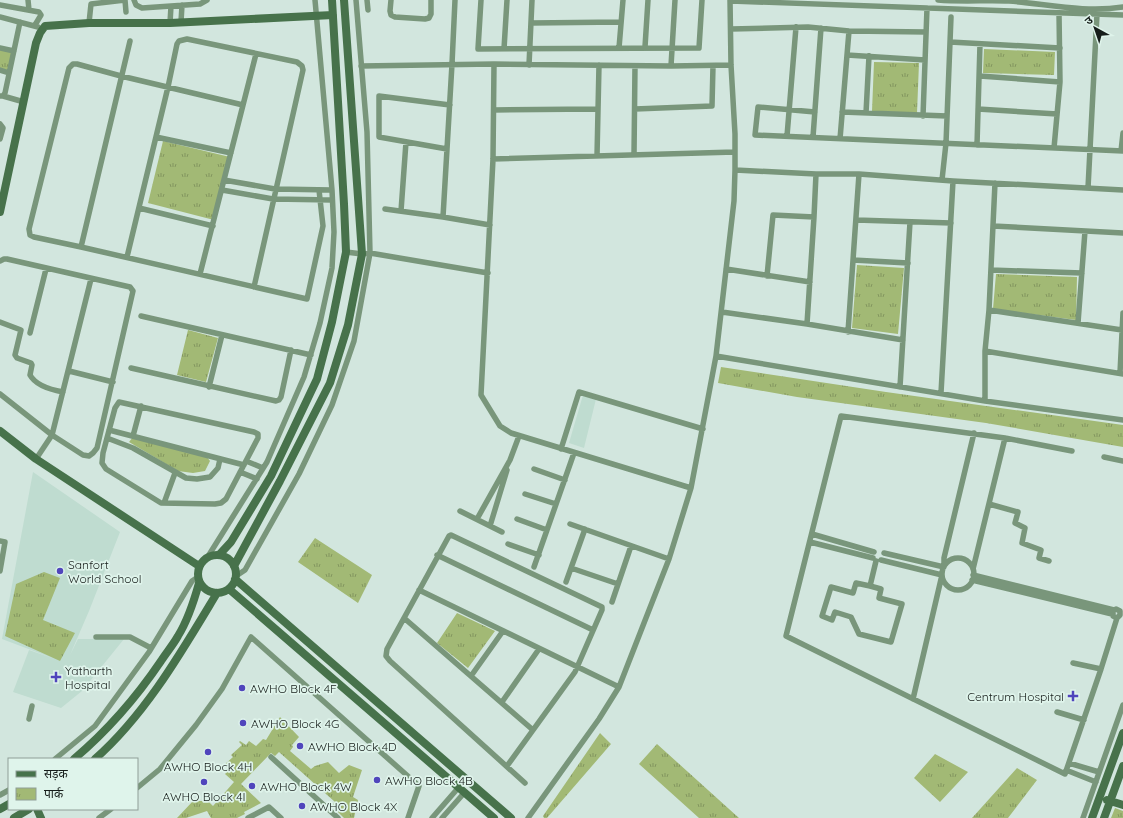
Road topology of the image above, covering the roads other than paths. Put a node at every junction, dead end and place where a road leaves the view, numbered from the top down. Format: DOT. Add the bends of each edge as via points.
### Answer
graph roads {
  1 [pos="28,0"];
  2 [pos="125,0"];
  3 [pos="134,0"];
  4 [pos="207,0"];
  5 [pos="315,0"];
  6 [pos="332,0"];
  7 [pos="344,0"];
  8 [pos="356,0"];
  9 [pos="367,0"];
  10 [pos="391,0"];
  11 [pos="431,0"];
  12 [pos="455,0"];
  13 [pos="481,0"];
  14 [pos="508,0"];
  15 [pos="532,0"];
  16 [pos="623,0"];
  17 [pos="648,0"];
  18 [pos="675,0"];
  19 [pos="702,0"];
  20 [pos="938,0"];
  21 [pos="1000,0"];
  22 [pos="730,1"];
  23 [pos="91,2"];
  24 [pos="0,5"];
  25 [pos="171,6"];
  26 [pos="182,6"];
  27 [pos="1123,7"];
  28 [pos="926,8"];
  29 [pos="29,10"];
  30 [pos="368,10"];
  31 [pos="126,12"];
  32 [pos="1059,13"];
  33 [pos="1097,14"];
  34 [pos="333,15"];
  35 [pos="1123,15"];
  36 [pos="316,16"];
  37 [pos="0,17"];
  38 [pos="951,17"];
  39 [pos="20,22"];
  40 [pos="181,22"];
  41 [pos="621,22"];
  42 [pos="89,23"];
  43 [pos="170,23"];
  44 [pos="531,23"];
  45 [pos="39,27"];
  46 [pos="796,27"];
  47 [pos="821,28"];
  48 [pos="731,29"];
  49 [pos="849,30"];
  50 [pos="926,32"];
  51 [pos="130,42"];
  52 [pos="950,42"];
  53 [pos="980,44"];
  54 [pos="645,47"];
  55 [pos="672,47"];
  56 [pos="0,48"];
  57 [pos="530,48"];
  58 [pos="619,48"];
  59 [pos="1060,48"];
  60 [pos="504,49"];
  61 [pos="14,51"];
  62 [pos="256,54"];
  63 [pos="847,55"];
  64 [pos="869,56"];
  65 [pos="925,60"];
  66 [pos="452,64"];
  67 [pos="494,64"];
  68 [pos="730,64"];
  69 [pos="529,65"];
  70 [pos="599,65"];
  71 [pos="361,66"];
  72 [pos="635,66"];
  73 [pos="671,66"];
  74 [pos="713,66"];
  75 [pos="0,70"];
  76 [pos="9,72"];
  77 [pos="122,76"];
  78 [pos="980,76"];
  79 [pos="1060,82"];
  80 [pos="168,87"];
  81 [pos="1,96"];
  82 [pos="24,102"];
  83 [pos="243,105"];
  84 [pos="450,106"];
  85 [pos="598,109"];
  86 [pos="635,109"];
  87 [pos="789,109"];
  88 [pos="494,110"];
  89 [pos="978,110"];
  90 [pos="815,112"];
  91 [pos="842,112"];
  92 [pos="866,112"];
  93 [pos="1057,114"];
  94 [pos="924,116"];
  95 [pos="947,116"];
  96 [pos="0,124"];
  97 [pos="1123,133"];
  98 [pos="156,136"];
  99 [pos="787,136"];
  100 [pos="813,137"];
  101 [pos="0,139"];
  102 [pos="840,139"];
  103 [pos="406,142"];
  104 [pos="946,143"];
  105 [pos="976,145"];
  106 [pos="1054,148"];
  107 [pos="447,149"];
  108 [pos="1090,150"];
  109 [pos="1122,151"];
  110 [pos="735,152"];
  111 [pos="231,153"];
  112 [pos="634,155"];
  113 [pos="597,156"];
  114 [pos="493,159"];
  115 [pos="736,170"];
  116 [pos="816,174"];
  117 [pos="859,174"];
  118 [pos="224,180"];
  119 [pos="942,180"];
  120 [pos="953,181"];
  121 [pos="995,183"];
  122 [pos="3,184"];
  123 [pos="1088,188"];
  124 [pos="275,189"];
  125 [pos="222,190"];
  126 [pos="319,190"];
  127 [pos="332,190"];
  128 [pos="1123,190"];
  129 [pos="274,199"];
  130 [pos="320,200"];
  131 [pos="332,200"];
  132 [pos="139,208"];
  133 [pos="385,209"];
  134 [pos="401,211"];
  135 [pos="0,212"];
  136 [pos="442,217"];
  137 [pos="814,217"];
  138 [pos="856,220"];
  139 [pos="910,222"];
  140 [pos="951,223"];
  141 [pos="490,225"];
  142 [pos="213,226"];
  143 [pos="993,226"];
  144 [pos="1085,231"];
  145 [pos="1123,233"];
  146 [pos="81,247"];
  147 [pos="346,252"];
  148 [pos="366,254"];
  149 [pos="127,258"];
  150 [pos="853,260"];
  151 [pos="0,261"];
  152 [pos="908,263"];
  153 [pos="46,269"];
  154 [pos="726,269"];
  155 [pos="991,270"];
  156 [pos="488,273"];
  157 [pos="1082,273"];
  158 [pos="200,274"];
  159 [pos="767,276"];
  160 [pos="91,279"];
  161 [pos="810,282"];
  162 [pos="254,287"];
  163 [pos="989,310"];
  164 [pos="722,312"];
  165 [pos="1123,313"];
  166 [pos="141,316"];
  167 [pos="0,322"];
  168 [pos="1078,323"];
  169 [pos="807,324"];
  170 [pos="1122,330"];
  171 [pos="848,332"];
  172 [pos="30,333"];
  173 [pos="222,335"];
  174 [pos="903,340"];
  175 [pos="291,350"];
  176 [pos="985,351"];
  177 [pos="311,355"];
  178 [pos="716,356"];
  179 [pos="131,368"];
  180 [pos="68,371"];
  181 [pos="1121,373"];
  182 [pos="113,382"];
  183 [pos="209,387"];
  184 [pos="900,387"];
  185 [pos="63,392"];
  186 [pos="941,393"];
  187 [pos="0,394"];
  188 [pos="985,400"];
  189 [pos="141,406"];
  190 [pos="1123,420"];
  191 [pos="703,429"];
  192 [pos="109,430"];
  193 [pos="0,431"];
  194 [pos="974,433"];
  195 [pos="52,435"];
  196 [pos="133,436"];
  197 [pos="519,436"];
  198 [pos="107,438"];
  199 [pos="1005,438"];
  200 [pos="561,449"];
  201 [pos="1072,451"];
  202 [pos="574,453"];
  203 [pos="1104,457"];
  204 [pos="36,459"];
  205 [pos="220,459"];
  206 [pos="510,460"];
  207 [pos="1123,461"];
  208 [pos="245,463"];
  209 [pos="263,468"];
  210 [pos="534,469"];
  211 [pos="240,472"];
  212 [pos="175,473"];
  213 [pos="257,479"];
  214 [pos="565,480"];
  215 [pos="691,488"];
  216 [pos="526,494"];
  217 [pos="164,503"];
  218 [pos="556,504"];
  219 [pos="989,504"];
  220 [pos="460,511"];
  221 [pos="477,519"];
  222 [pos="517,519"];
  223 [pos="570,524"];
  224 [pos="490,526"];
  225 [pos="585,529"];
  226 [pos="547,530"];
  227 [pos="502,532"];
  228 [pos="812,534"];
  229 [pos="0,541"];
  230 [pos="810,542"];
  231 [pos="508,544"];
  232 [pos="631,546"];
  233 [pos="874,552"];
  234 [pos="884,554"];
  235 [pos="219,555"];
  236 [pos="437,555"];
  237 [pos="539,555"];
  238 [pos="207,558"];
  239 [pos="669,559"];
  240 [pos="877,560"];
  241 [pos="1049,561"];
  242 [pos="200,566"];
  243 [pos="234,566"];
  244 [pos="534,567"];
  245 [pos="944,567"];
  246 [pos="571,568"];
  247 [pos="0,570"];
  248 [pos="942,575"];
  249 [pos="973,575"];
  250 [pos="235,577"];
  251 [pos="199,580"];
  252 [pos="566,582"];
  253 [pos="618,584"];
  254 [pos="870,586"];
  255 [pos="229,589"];
  256 [pos="419,590"];
  257 [pos="217,593"];
  258 [pos="612,602"];
  259 [pos="1118,614"];
  260 [pos="404,618"];
  261 [pos="593,630"];
  262 [pos="503,631"];
  263 [pos="96,637"];
  264 [pos="151,648"];
  265 [pos="539,649"];
  266 [pos="1073,663"];
  267 [pos="577,667"];
  268 [pos="1101,669"];
  269 [pos="471,676"];
  270 [pos="619,687"];
  271 [pos="913,698"];
  272 [pos="502,702"];
  273 [pos="1123,705"];
  274 [pos="32,706"];
  275 [pos="1056,712"];
  276 [pos="29,719"];
  277 [pos="1084,720"];
  278 [pos="533,730"];
  279 [pos="1123,733"];
  280 [pos="271,757"];
  281 [pos="55,758"];
  282 [pos="75,758"];
  283 [pos="96,758"];
  284 [pos="1069,763"];
  285 [pos="507,766"];
  286 [pos="1123,766"];
  287 [pos="1066,770"];
  288 [pos="1099,772"];
  289 [pos="1096,782"];
  290 [pos="526,783"];
  291 [pos="1105,785"];
  292 [pos="138,787"];
  293 [pos="462,790"];
  294 [pos="1119,790"];
  295 [pos="1100,798"];
  296 [pos="1111,801"];
  297 [pos="1123,805"];
  298 [pos="110,810"];
  299 [pos="28,812"];
  300 [pos="14,818"];
  301 [pos="99,818"];
  302 [pos="248,818"];
  303 [pos="281,818"];
  304 [pos="338,818"];
  305 [pos="408,818"];
  306 [pos="432,818"];
  307 [pos="442,818"];
  308 [pos="494,818"];
  309 [pos="511,818"];
  310 [pos="528,818"];
  311 [pos="1083,818"];
  312 [pos="1092,818"];
  313 [pos="1104,818"];
  1 -- 29 [label="street"];
  2 -- 23 [label="street"];
  2 -- 31 [label="street"];
  3 -- 25 [label="street" via="136,5 142,8"];
  4 -- 26 [label="street" via="200,4"];
  5 -- 36 [label="street"];
  6 -- 34 [label="street"];
  7 -- 148 [label="street"];
  8 -- 71 [label="street"];
  9 -- 30 [label="street"];
  10 -- 11 [label="street" via="390,11 394,17 425,19 431,14"];
  12 -- 66 [label="street"];
  13 -- 60 [label="street" via="478,49"];
  14 -- 60 [label="street"];
  15 -- 44 [label="street"];
  16 -- 41 [label="street"];
  17 -- 54 [label="street"];
  18 -- 55 [label="street"];
  19 -- 55 [label="street" via="700,48"];
  20 -- 21 [label="street"];
  21 -- 27 [label="street" via="1087,10"];
  22 -- 28 [label="street"];
  22 -- 48 [label="street"];
  23 -- 42 [label="street"];
  24 -- 29 [label="street"];
  25 -- 26 [label="street"];
  25 -- 43 [label="street"];
  26 -- 40 [label="street"];
  28 -- 32 [label="street"];
  28 -- 50 [label="street"];
  29 -- 45 [label="street" via="40,14"];
  32 -- 33 [label="street"];
  32 -- 59 [label="street"];
  33 -- 35 [label="street"];
  33 -- 108 [label="street"];
  34 -- 36 [label="street"];
  34 -- 147 [label="street"];
  36 -- 40 [label="street"];
  36 -- 127 [label="street"];
  37 -- 39 [label="street"];
  38 -- 52 [label="street"];
  39 -- 45 [label="street"];
  39 -- 61 [label="street"];
  40 -- 43 [label="street"];
  41 -- 44 [label="street"];
  41 -- 58 [label="street"];
  42 -- 43 [label="street"];
  42 -- 45 [label="street"];
  44 -- 57 [label="street"];
  45 -- 82 [label="street"];
  46 -- 47 [label="street"];
  46 -- 48 [label="street"];
  46 -- 87 [label="street"];
  47 -- 49 [label="street"];
  47 -- 90 [label="street"];
  48 -- 68 [label="street"];
  49 -- 50 [label="street"];
  49 -- 63 [label="street"];
  50 -- 65 [label="street"];
  51 -- 77 [label="street"];
  52 -- 53 [label="street"];
  52 -- 95 [label="street"];
  53 -- 59 [label="street"];
  53 -- 78 [label="street"];
  54 -- 55 [label="street"];
  54 -- 58 [label="street"];
  55 -- 73 [label="street"];
  56 -- 61 [label="street"];
  57 -- 58 [label="street"];
  57 -- 60 [label="street"];
  57 -- 69 [label="street"];
  59 -- 79 [label="street"];
  61 -- 76 [label="street"];
  62 -- 80 [label="street" via="183,39 177,44"];
  62 -- 83 [label="street"];
  62 -- 124 [label="street" via="297,62 303,70"];
  63 -- 64 [label="street"];
  63 -- 91 [label="street"];
  64 -- 65 [label="street"];
  64 -- 92 [label="street"];
  65 -- 94 [label="street"];
  66 -- 67 [label="street"];
  66 -- 71 [label="street"];
  66 -- 84 [label="street"];
  67 -- 69 [label="street"];
  67 -- 88 [label="street"];
  68 -- 74 [label="street"];
  68 -- 110 [label="street"];
  69 -- 70 [label="street"];
  70 -- 72 [label="street"];
  70 -- 85 [label="street"];
  71 -- 148 [label="street" via="367,132"];
  72 -- 73 [label="street"];
  72 -- 86 [label="street"];
  73 -- 74 [label="street"];
  74 -- 86 [label="street" via="712,106"];
  75 -- 76 [label="street"];
  76 -- 81 [label="street"];
  77 -- 80 [label="street"];
  77 -- 146 [label="street"];
  77 -- 146 [label="street" via="77,64 70,68 29,229 30,235 34,237"];
  78 -- 79 [label="street"];
  78 -- 89 [label="street"];
  79 -- 93 [label="street"];
  80 -- 83 [label="street"];
  80 -- 98 [label="street"];
  81 -- 82 [label="street"];
  82 -- 122 [label="street"];
  83 -- 111 [label="street"];
  84 -- 103 [label="street" via="379,96 379,137"];
  84 -- 107 [label="street"];
  85 -- 88 [label="street"];
  85 -- 113 [label="street"];
  86 -- 112 [label="street"];
  87 -- 90 [label="street"];
  87 -- 99 [label="street"];
  87 -- 99 [label="street" via="758,107 755,135"];
  88 -- 114 [label="street"];
  89 -- 93 [label="street"];
  89 -- 105 [label="street"];
  90 -- 100 [label="street"];
  91 -- 92 [label="street"];
  91 -- 102 [label="street"];
  92 -- 94 [label="street"];
  93 -- 106 [label="street"];
  94 -- 95 [label="street"];
  95 -- 104 [label="street"];
  96 -- 101 [label="street" via="3,128"];
  97 -- 109 [label="street"];
  98 -- 111 [label="street"];
  98 -- 132 [label="street"];
  99 -- 100 [label="street"];
  100 -- 102 [label="street"];
  102 -- 104 [label="street"];
  103 -- 107 [label="street"];
  103 -- 134 [label="street"];
  104 -- 105 [label="street"];
  104 -- 119 [label="street"];
  105 -- 106 [label="street"];
  106 -- 108 [label="street"];
  107 -- 136 [label="street"];
  108 -- 109 [label="street"];
  108 -- 123 [label="street"];
  110 -- 112 [label="street"];
  110 -- 115 [label="street"];
  111 -- 118 [label="street"];
  112 -- 113 [label="street"];
  113 -- 114 [label="street"];
  114 -- 141 [label="street"];
  115 -- 116 [label="street"];
  115 -- 154 [label="street"];
  116 -- 117 [label="street"];
  116 -- 137 [label="street"];
  117 -- 119 [label="street"];
  117 -- 138 [label="street"];
  118 -- 124 [label="street"];
  118 -- 125 [label="street"];
  119 -- 120 [label="street"];
  120 -- 121 [label="street"];
  120 -- 140 [label="street"];
  121 -- 123 [label="street"];
  121 -- 143 [label="street"];
  122 -- 135 [label="street"];
  123 -- 128 [label="street"];
  124 -- 126 [label="street"];
  124 -- 129 [label="street"];
  125 -- 129 [label="street"];
  125 -- 142 [label="street"];
  126 -- 127 [label="street"];
  126 -- 130 [label="street"];
  127 -- 131 [label="street"];
  129 -- 130 [label="street"];
  129 -- 162 [label="street"];
  130 -- 131 [label="street"];
  130 -- 162 [label="street" via="323,226 307,299"];
  131 -- 177 [label="street" via="332,268"];
  132 -- 142 [label="street"];
  132 -- 149 [label="street"];
  133 -- 134 [label="street"];
  134 -- 136 [label="street"];
  136 -- 141 [label="street"];
  137 -- 159 [label="street" via="773,215"];
  137 -- 161 [label="street"];
  138 -- 139 [label="street"];
  138 -- 150 [label="street"];
  139 -- 140 [label="street"];
  139 -- 152 [label="street"];
  140 -- 186 [label="street"];
  141 -- 156 [label="street"];
  142 -- 158 [label="street"];
  143 -- 144 [label="street"];
  143 -- 155 [label="street"];
  144 -- 145 [label="street"];
  144 -- 157 [label="street"];
  146 -- 149 [label="street"];
  147 -- 148 [label="street"];
  147 -- 235 [label="street" via="332,322 316,378 272,476 231,542"];
  148 -- 156 [label="street"];
  148 -- 243 [label="street" via="330,383"];
  148 -- 250 [label="street" via="354,341 332,405 299,474 257,549 245,570"];
  149 -- 158 [label="street"];
  150 -- 152 [label="street"];
  150 -- 171 [label="street"];
  151 -- 153 [label="street" via="7,259"];
  152 -- 174 [label="street"];
  153 -- 160 [label="street"];
  153 -- 172 [label="street"];
  154 -- 159 [label="street"];
  154 -- 164 [label="street"];
  155 -- 157 [label="street"];
  155 -- 163 [label="street"];
  156 -- 197 [label="street" via="481,395 500,426"];
  157 -- 168 [label="street"];
  158 -- 162 [label="street"];
  159 -- 161 [label="street"];
  160 -- 180 [label="street"];
  160 -- 182 [label="street" via="130,287 133,292"];
  161 -- 169 [label="street"];
  163 -- 168 [label="street"];
  163 -- 176 [label="street"];
  164 -- 169 [label="street"];
  164 -- 178 [label="street"];
  165 -- 170 [label="street"];
  166 -- 173 [label="street"];
  167 -- 185 [label="street" via="21,330 15,355 31,363 30,375 34,381"];
  168 -- 170 [label="street"];
  169 -- 171 [label="street"];
  170 -- 181 [label="street"];
  171 -- 174 [label="street"];
  173 -- 175 [label="street"];
  173 -- 183 [label="street"];
  174 -- 184 [label="street"];
  175 -- 177 [label="street"];
  175 -- 183 [label="street" via="279,400"];
  176 -- 181 [label="street"];
  176 -- 188 [label="street"];
  177 -- 209 [label="street" via="304,378"];
  178 -- 184 [label="street"];
  178 -- 191 [label="street"];
  179 -- 183 [label="street"];
  180 -- 182 [label="street"];
  180 -- 185 [label="street"];
  182 -- 195 [label="street" via="97,448 93,453 89,456 84,455"];
  184 -- 186 [label="street"];
  185 -- 195 [label="street"];
  186 -- 188 [label="street"];
  187 -- 195 [label="street"];
  188 -- 190 [label="street"];
  189 -- 192 [label="street" via="118,402"];
  189 -- 196 [label="street"];
  189 -- 208 [label="street" via="258,434"];
  191 -- 200 [label="street" via="579,392"];
  191 -- 215 [label="street"];
  192 -- 196 [label="street"];
  192 -- 198 [label="street"];
  193 -- 204 [label="street"];
  194 -- 199 [label="street"];
  194 -- 228 [label="street" via="841,416"];
  194 -- 245 [label="street"];
  195 -- 204 [label="street"];
  196 -- 205 [label="street"];
  197 -- 200 [label="street"];
  197 -- 206 [label="street"];
  198 -- 212 [label="street" via="133,448"];
  198 -- 217 [label="street" via="102,463 106,469"];
  199 -- 201 [label="street"];
  199 -- 219 [label="street"];
  200 -- 202 [label="street"];
  202 -- 214 [label="street"];
  202 -- 215 [label="street"];
  203 -- 207 [label="street"];
  204 -- 242 [label="street"];
  205 -- 208 [label="street"];
  205 -- 212 [label="street" via="218,468 210,477 186,478"];
  206 -- 221 [label="street"];
  206 -- 224 [label="street"];
  208 -- 209 [label="street"];
  208 -- 211 [label="street"];
  209 -- 213 [label="street"];
  210 -- 214 [label="street"];
  211 -- 213 [label="street"];
  211 -- 217 [label="street" via="226,499 221,503"];
  212 -- 217 [label="street"];
  213 -- 238 [label="street"];
  214 -- 218 [label="street"];
  215 -- 239 [label="street"];
  216 -- 218 [label="street"];
  218 -- 226 [label="street"];
  219 -- 241 [label="street" via="1018,512 1015,523 1025,528 1022,542 1041,550 1039,558"];
  219 -- 249 [label="street"];
  220 -- 221 [label="street"];
  221 -- 224 [label="street"];
  222 -- 226 [label="street"];
  223 -- 225 [label="street"];
  224 -- 227 [label="street"];
  225 -- 232 [label="street"];
  225 -- 246 [label="street"];
  226 -- 237 [label="street"];
  228 -- 230 [label="street"];
  228 -- 233 [label="street"];
  229 -- 247 [label="street" via="5,542"];
  230 -- 240 [label="street"];
  230 -- 271 [label="street" via="786,636"];
  231 -- 237 [label="street"];
  232 -- 239 [label="street"];
  232 -- 253 [label="street"];
  233 -- 234 [label="street" via="879,550"];
  233 -- 240 [label="street"];
  234 -- 240 [label="street" via="884,557"];
  234 -- 245 [label="street"];
  235 -- 238 [label="street"];
  235 -- 243 [label="street"];
  236 -- 256 [label="street"];
  236 -- 261 [label="street"];
  236 -- 261 [label="street" via="451,535 600,605 602,610"];
  237 -- 244 [label="street"];
  238 -- 242 [label="street"];
  239 -- 270 [label="street"];
  240 -- 248 [label="street"];
  240 -- 254 [label="street"];
  242 -- 251 [label="street"];
  243 -- 250 [label="street"];
  245 -- 248 [label="street"];
  245 -- 249 [label="street" via="951,560 961,559 970,564"];
  246 -- 252 [label="street"];
  246 -- 253 [label="street"];
  248 -- 249 [label="street" via="946,585 955,590 965,588"];
  248 -- 271 [label="street"];
  249 -- 259 [label="street"];
  250 -- 255 [label="street"];
  250 -- 309 [label="street"];
  251 -- 257 [label="street" via="204,588"];
  251 -- 264 [label="street" via="192,581"];
  251 -- 282 [label="street" via="192,608 178,636 154,671 128,705"];
  253 -- 258 [label="street"];
  254 -- 254 [label="street" via="856,583 853,593 831,587 822,616 832,620 835,612 851,617 859,634 891,642 902,604 879,598 881,589"];
  255 -- 257 [label="street"];
  255 -- 293 [label="street"];
  256 -- 260 [label="street"];
  256 -- 262 [label="street"];
  257 -- 283 [label="street" via="145,703"];
  259 -- 268 [label="street"];
  260 -- 269 [label="street"];
  260 -- 285 [label="street" via="387,649 386,656 390,662"];
  261 -- 267 [label="street"];
  262 -- 265 [label="street"];
  262 -- 269 [label="street"];
  263 -- 264 [label="street" via="130,637"];
  264 -- 281 [label="street" via="95,726"];
  265 -- 267 [label="street"];
  265 -- 272 [label="street"];
  266 -- 268 [label="street"];
  267 -- 270 [label="street"];
  267 -- 278 [label="street"];
  268 -- 277 [label="street"];
  269 -- 272 [label="street"];
  270 -- 310 [label="street"];
  271 -- 287 [label="street" via="1065,774"];
  272 -- 278 [label="street"];
  273 -- 288 [label="street"];
  274 -- 276 [label="street"];
  275 -- 277 [label="street"];
  277 -- 284 [label="street"];
  278 -- 285 [label="street"];
  279 -- 291 [label="street"];
  280 -- 304 [label="street"];
  284 -- 287 [label="street"];
  284 -- 288 [label="street"];
  285 -- 290 [label="street"];
  286 -- 294 [label="street"];
  287 -- 289 [label="street"];
  288 -- 289 [label="street"];
  289 -- 311 [label="street"];
  291 -- 294 [label="street"];
  291 -- 295 [label="street"];
  292 -- 305 [label="street" via="160,769 196,725 222,689 251,637 420,786"];
  293 -- 306 [label="street"];
  293 -- 307 [label="street"];
  293 -- 308 [label="street"];
  294 -- 296 [label="street"];
  295 -- 296 [label="street"];
  295 -- 312 [label="street"];
  296 -- 297 [label="street"];
  296 -- 313 [label="street"];
  298 -- 301 [label="street"];
  299 -- 300 [label="street"];
  302 -- 303 [label="street" via="269,807"];
}
